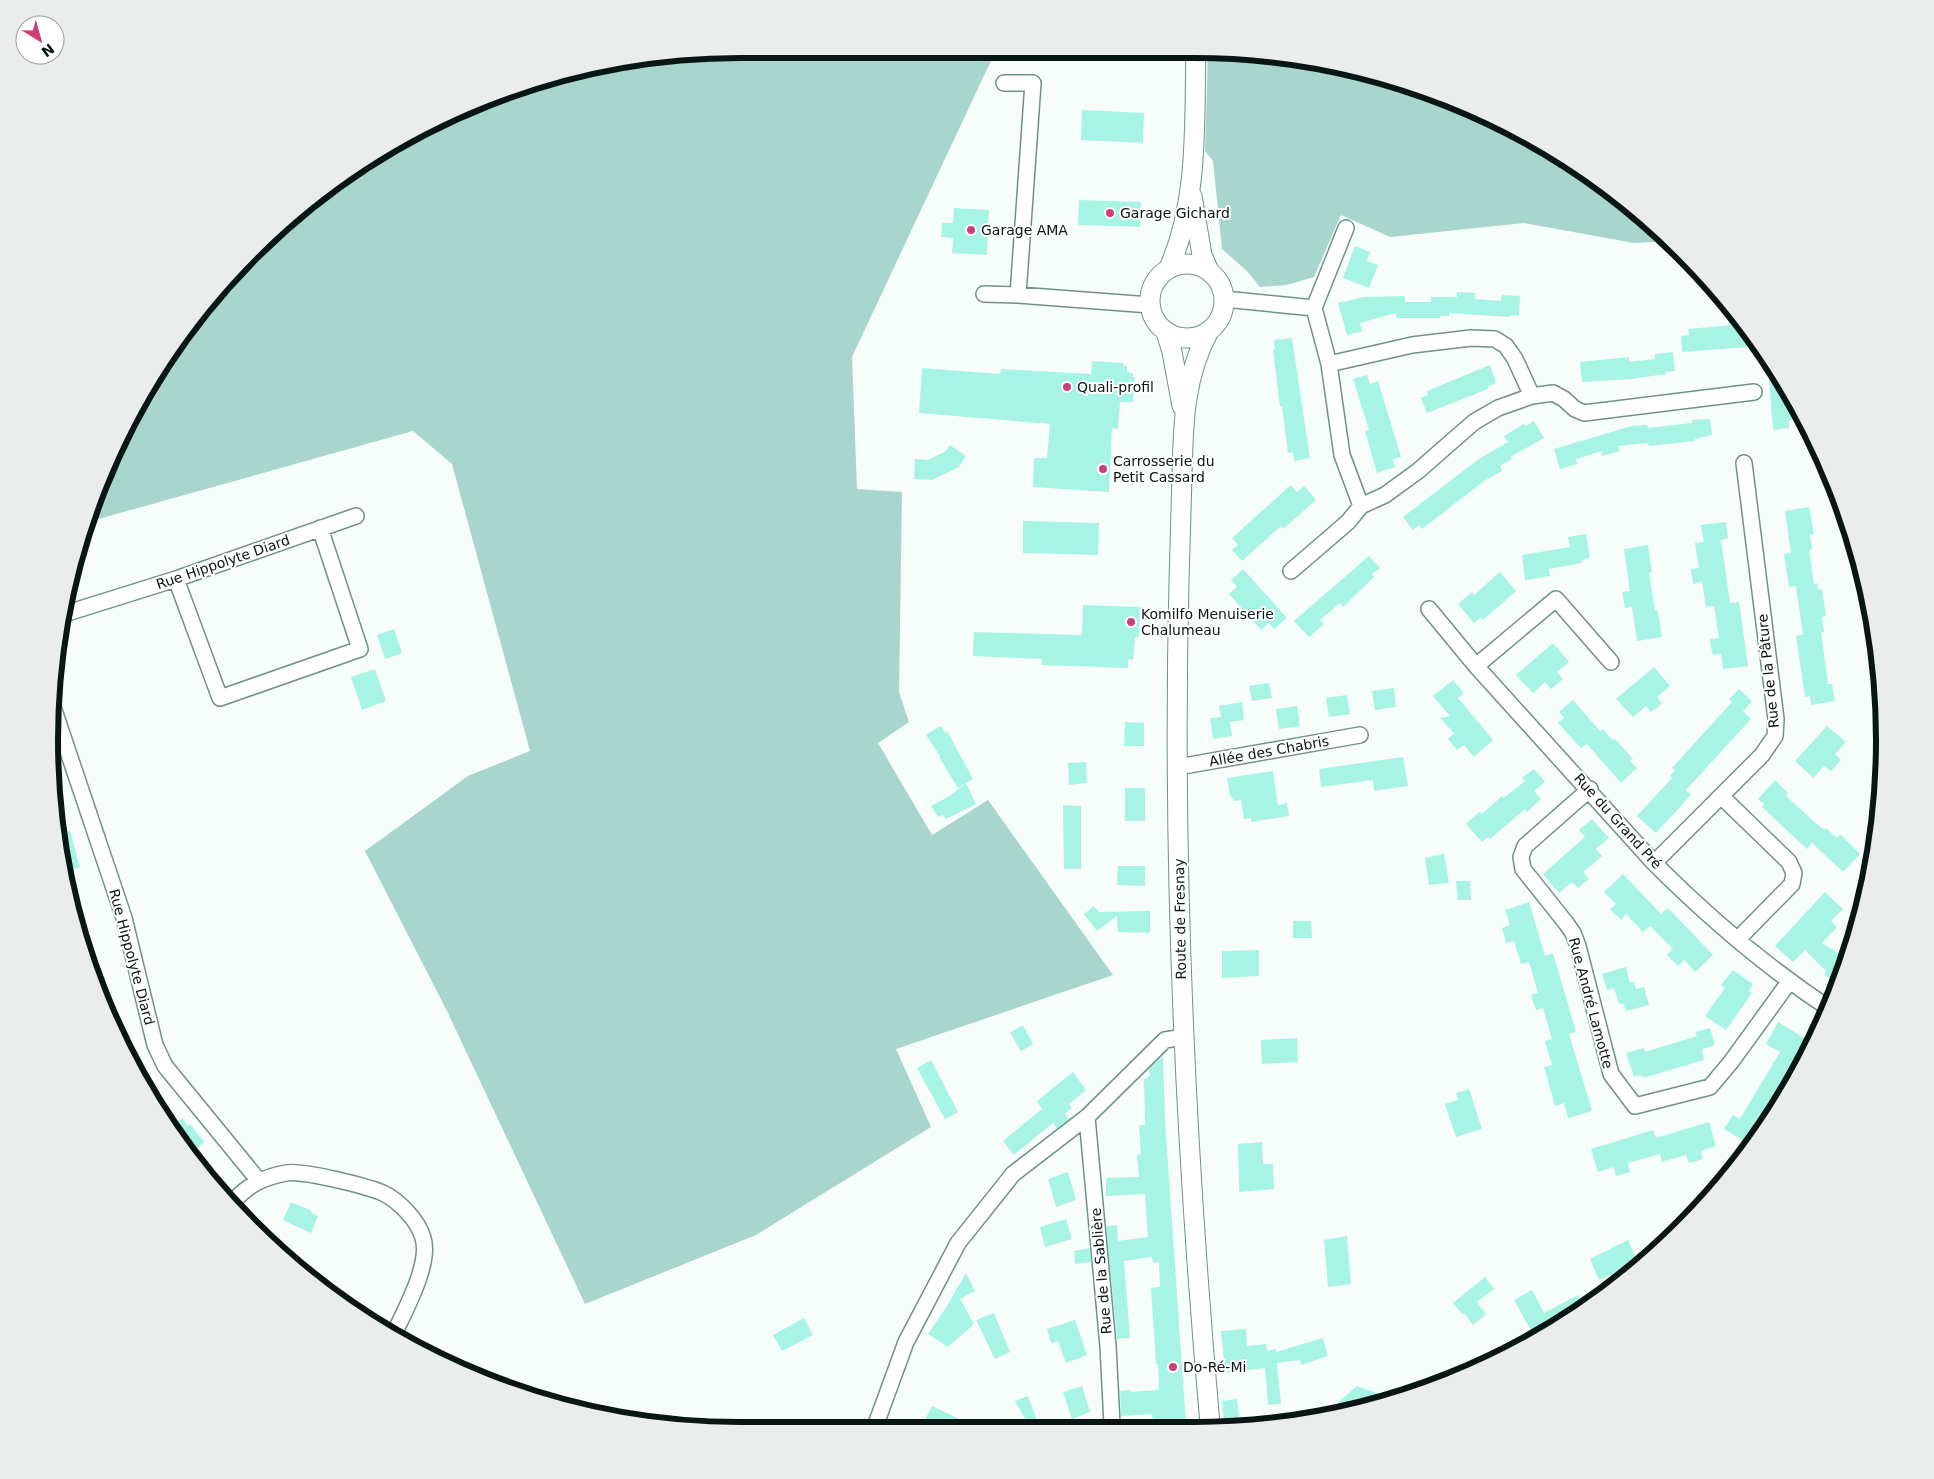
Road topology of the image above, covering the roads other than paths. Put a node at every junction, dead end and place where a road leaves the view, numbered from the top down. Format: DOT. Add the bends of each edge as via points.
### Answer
graph roads {
  1 [pos="1196,58"];
  2 [pos="1004,83"];
  3 [pos="1191,192"];
  4 [pos="1346,228"];
  5 [pos="1169,268"];
  6 [pos="1209,271"];
  7 [pos="984,294"];
  8 [pos="1018,295"];
  9 [pos="1224,299"];
  10 [pos="1150,305"];
  11 [pos="1314,308"];
  12 [pos="1209,331"];
  13 [pos="1166,332"];
  14 [pos="1329,364"];
  15 [pos="1754,392"];
  16 [pos="1532,396"];
  17 [pos="1184,412"];
  18 [pos="1744,463"];
  19 [pos="1361,506"];
  20 [pos="356,516"];
  21 [pos="320,528"];
  22 [pos="1291,571"];
  23 [pos="176,579"];
  24 [pos="1429,609"];
  25 [pos="70,613"];
  26 [pos="1611,662"];
  27 [pos="1476,666"];
  28 [pos="58,723"];
  29 [pos="1360,735"];
  30 [pos="1178,767"];
  31 [pos="1590,790"];
  32 [pos="1721,796"];
  33 [pos="1654,863"];
  34 [pos="1738,939"];
  35 [pos="1789,982"];
  36 [pos="1823,1004"];
  37 [pos="1184,1036"];
  38 [pos="1088,1117"];
  39 [pos="259,1181"];
  40 [pos="236,1199"];
  41 [pos="396,1329"];
  42 [pos="1210,1421"];
  43 [pos="877,1422"];
  44 [pos="1112,1422"];
  1 -- 3 [label="street"];
  2 -- 8 [label="street" via="1033,83"];
  3 -- 5 [label="street" via="1178,249"];
  3 -- 6 [label="street" via="1202,255"];
  4 -- 11 [label="street"];
  5 -- 6 [label="street" via="1188,263"];
  5 -- 10 [label="street" via="1150,292"];
  6 -- 9 [label="street" via="1217,278"];
  7 -- 8 [label="street"];
  8 -- 10 [label="street"];
  9 -- 11 [label="street"];
  9 -- 12 [label="street" via="1223,311"];
  10 -- 13 [label="street" via="1152,315"];
  11 -- 14 [label="street"];
  12 -- 13 [label="street" via="1198,337 1186,338"];
  12 -- 17 [label="street, Route de Fresnay" via="1195,360"];
  13 -- 17 [label="street, Route de Fresnay"];
  14 -- 16 [label="street" via="1412,345 1471,338 1495,339 1506,346 1515,359"];
  14 -- 19 [label="street" via="1342,456"];
  15 -- 16 [label="street" via="1584,413 1552,393"];
  16 -- 19 [label="street" via="1498,408 1474,422 1385,496"];
  17 -- 30 [label="street, Route de Fresnay"];
  18 -- 32 [label="street, Rue de la Pâture" via="1776,719 1774,736 1762,754"];
  19 -- 22 [label="street" via="1348,522"];
  20 -- 21 [label="street, Rue Hippolyte Diard"];
  21 -- 23 [label="street, Rue Hippolyte Diard"];
  21 -- 23 [label="street" via="360,649 220,698"];
  23 -- 25 [label="street, Rue Hippolyte Diard"];
  24 -- 27 [label="street, Rue du Grand Pré"];
  26 -- 27 [label="street" via="1556,599"];
  27 -- 31 [label="street, Rue du Grand Pré"];
  28 -- 39 [label="street, Rue Hippolyte Diard" via="124,918 155,1045 165,1066"];
  29 -- 30 [label="street, Allée des Chabris"];
  30 -- 37 [label="street, Route de Fresnay"];
  31 -- 33 [label="street, Rue du Grand Pré"];
  31 -- 35 [label="street, Rue André Lamotte" via="1525,846 1523,869 1574,933 1611,1074 1635,1106 1710,1087"];
  32 -- 33 [label="street, Rue de la Pâture"];
  32 -- 34 [label="street" via="1789,862 1794,873 1792,884"];
  33 -- 34 [label="street, Rue du Grand Pré"];
  34 -- 35 [label="street, Rue du Grand Pré"];
  35 -- 36 [label="street, Rue du Grand Pré"];
  37 -- 38 [label="street" via="1165,1040"];
  37 -- 42 [label="street, Route de Fresnay" via="1196,1272"];
  38 -- 43 [label="street" via="1013,1174 958,1243 906,1342"];
  38 -- 44 [label="street, Rue de la Sablière"];
  39 -- 40 [label="street"];
  39 -- 41 [label="street" via="288,1173 330,1178 383,1194 402,1207 423,1239 423,1266"];
}
